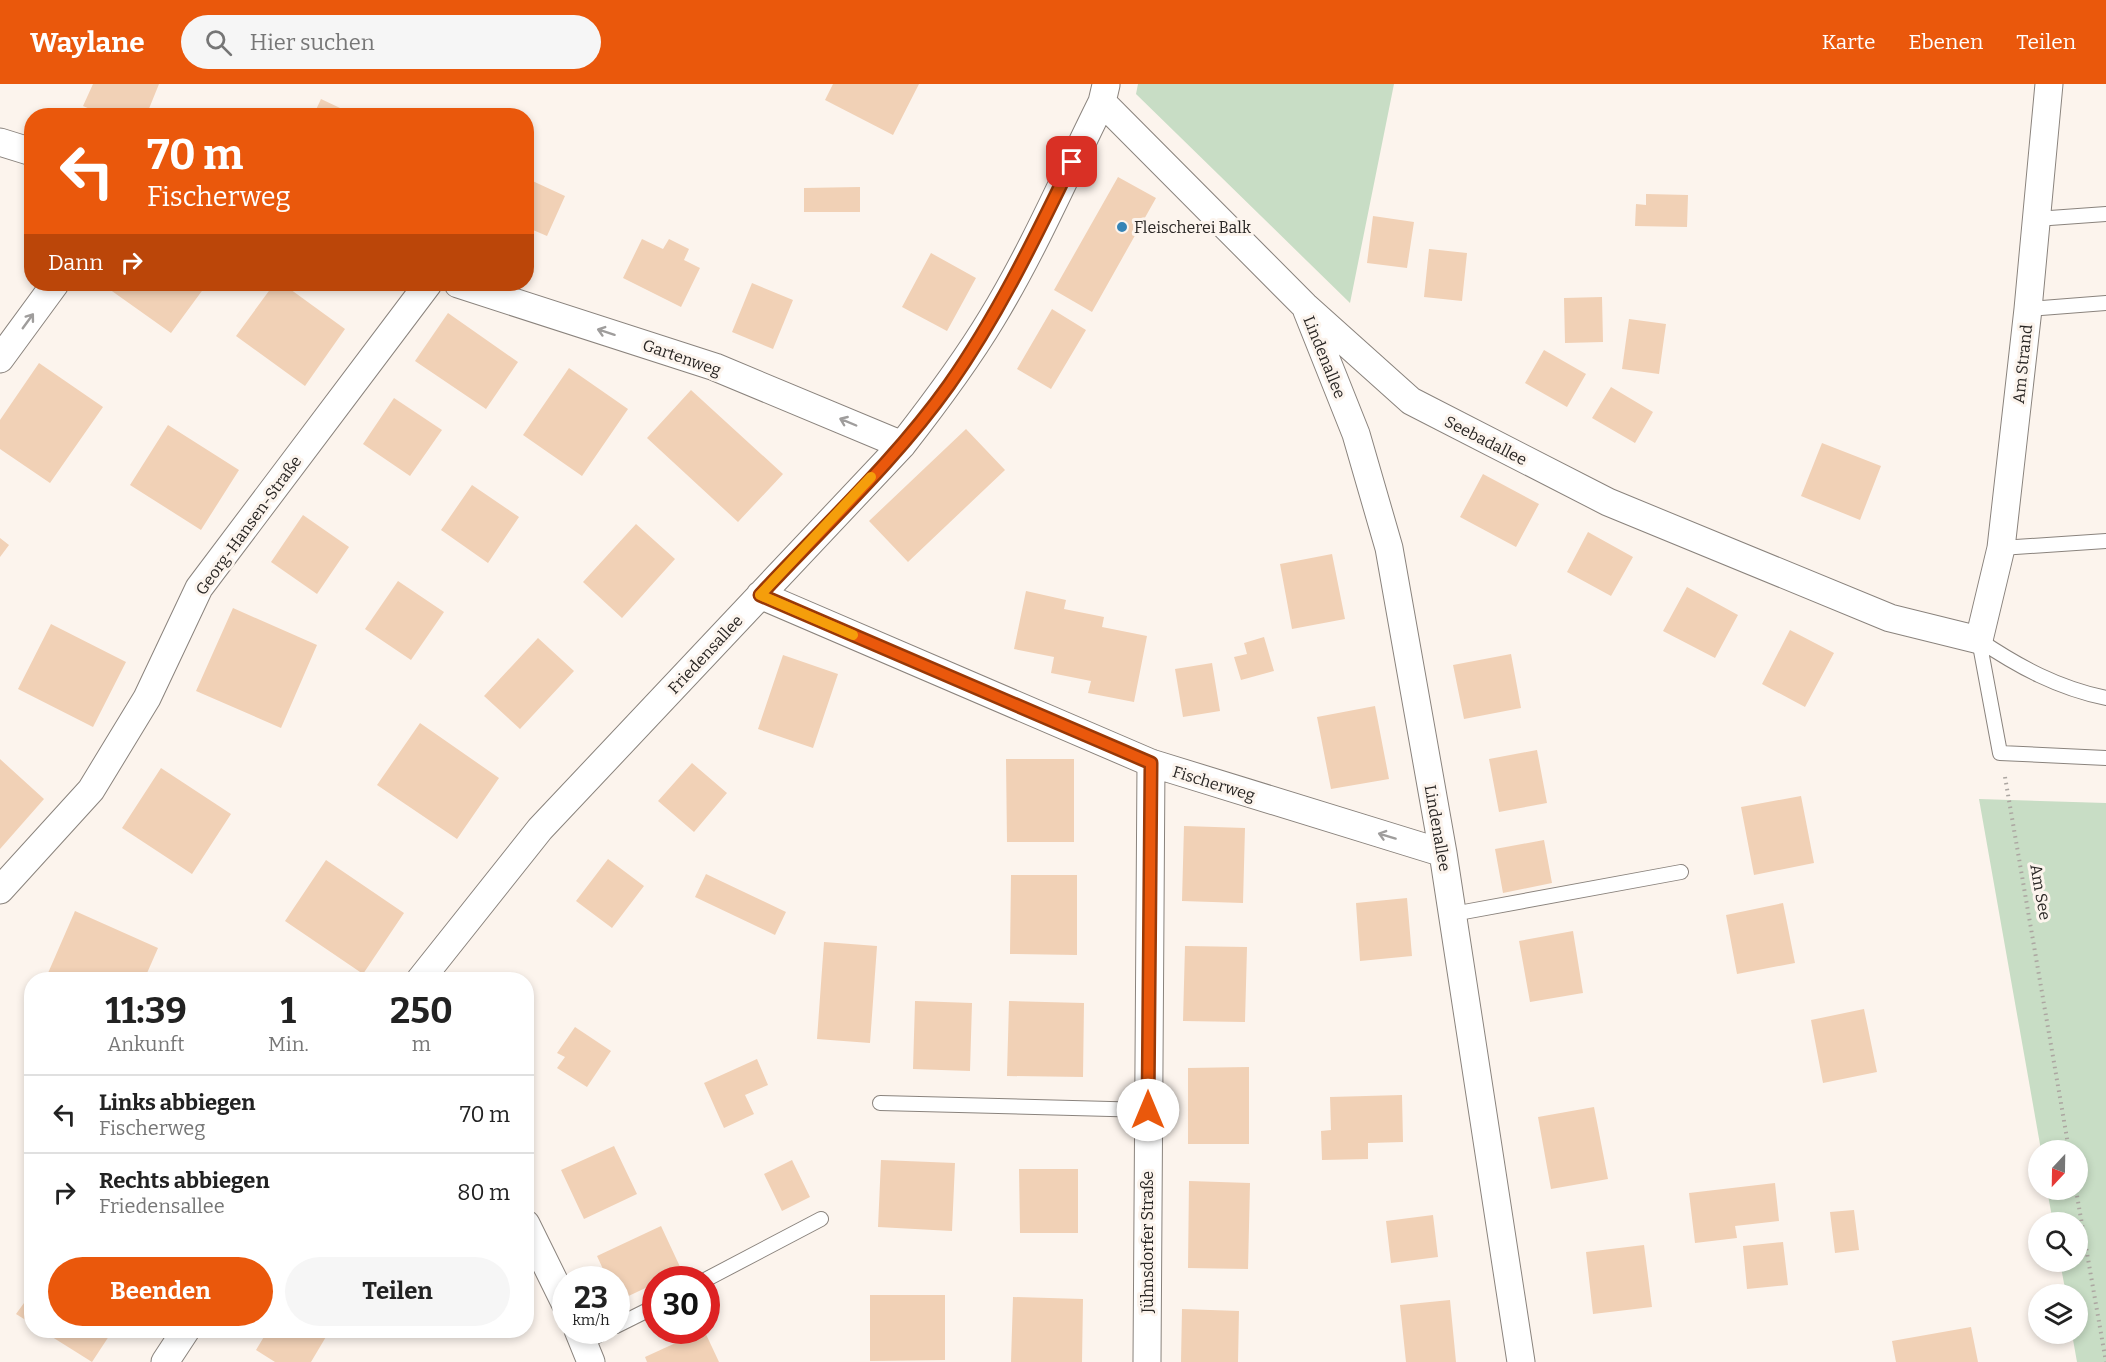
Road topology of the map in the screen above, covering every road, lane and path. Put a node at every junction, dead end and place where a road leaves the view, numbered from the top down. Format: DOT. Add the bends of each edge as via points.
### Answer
graph roads {
  1 [pos="2049,84"];
  2 [pos="1104,93"];
  3 [pos="0,142"];
  4 [pos="24,150"];
  5 [pos="2106,214"];
  6 [pos="2037,219"];
  7 [pos="50,291"];
  8 [pos="423,291"];
  9 [pos="480,291"];
  10 [pos="2106,303"];
  11 [pos="1305,306"];
  12 [pos="2028,309"];
  13 [pos="0,359"];
  14 [pos="902,445"];
  15 [pos="2106,541"];
  16 [pos="2001,548"];
  17 [pos="760,595"];
  18 [pos="1979,640"];
  19 [pos="2106,698"];
  20 [pos="2000,753"];
  21 [pos="2106,758"];
  22 [pos="1151,763"];
  23 [pos="1443,853"];
  24 [pos="1681,872"];
  25 [pos="0,890"];
  26 [pos="1453,914"];
  27 [pos="426,972"];
  28 [pos="880,1103"];
  29 [pos="1148,1110"];
  30 [pos="2067,1140"];
  31 [pos="2078,1200"];
  32 [pos="822,1219"];
  33 [pos="534,1240"];
  34 [pos="720,1272"];
  35 [pos="552,1277"];
  36 [pos="181,1338"];
  37 [pos="165,1362"];
  38 [pos="1147,1362"];
  39 [pos="1521,1362"];
  40 [pos="2106,1362"];
  1 -- 6 [label="street, Am Strand"];
  2 -- 11 [label="street, Seebadallee"];
  2 -- 14 [label="street, Friedensallee" via="993,317"];
  3 -- 4 [label="street"];
  5 -- 6 [label="lane"];
  6 -- 12 [label="street, Am Strand"];
  13 -- 7 [label="street, one-way"];
  8 -- 25 [label="street, Georg-Hansen-Straße" via="199,588 147,698 91,790"];
  14 -- 9 [label="street, Gartenweg, one-way" via="715,367"];
  10 -- 12 [label="lane"];
  11 -- 18 [label="street, Seebadallee" via="1411,401 1608,502 1890,618"];
  11 -- 23 [label="street, Lindenallee" via="1356,434 1389,548"];
  12 -- 16 [label="street, Am Strand"];
  14 -- 17 [label="street, Friedensallee"];
  15 -- 16 [label="lane"];
  16 -- 18 [label="street, Am Strand"];
  17 -- 22 [label="street, Fischerweg"];
  17 -- 27 [label="street, Friedensallee" via="540,829"];
  18 -- 19 [label="lane" via="2022,669 2074,692"];
  18 -- 20 [label="lane"];
  20 -- 21 [label="lane"];
  20 -- 30 [label="path, Am See"];
  23 -- 22 [label="street, Fischerweg, one-way"];
  22 -- 29 [label="street, Jühnsdorfer Straße"];
  23 -- 26 [label="street, Lindenallee"];
  24 -- 26 [label="lane"];
  26 -- 39 [label="street, Lindenallee"];
  28 -- 29 [label="lane"];
  29 -- 38 [label="street, Jühnsdorfer Straße"];
  31 -- 40 [label="path"];
  32 -- 34 [label="lane"];
  33 -- 35 [label="street"];
  36 -- 37 [label="street"];
}
